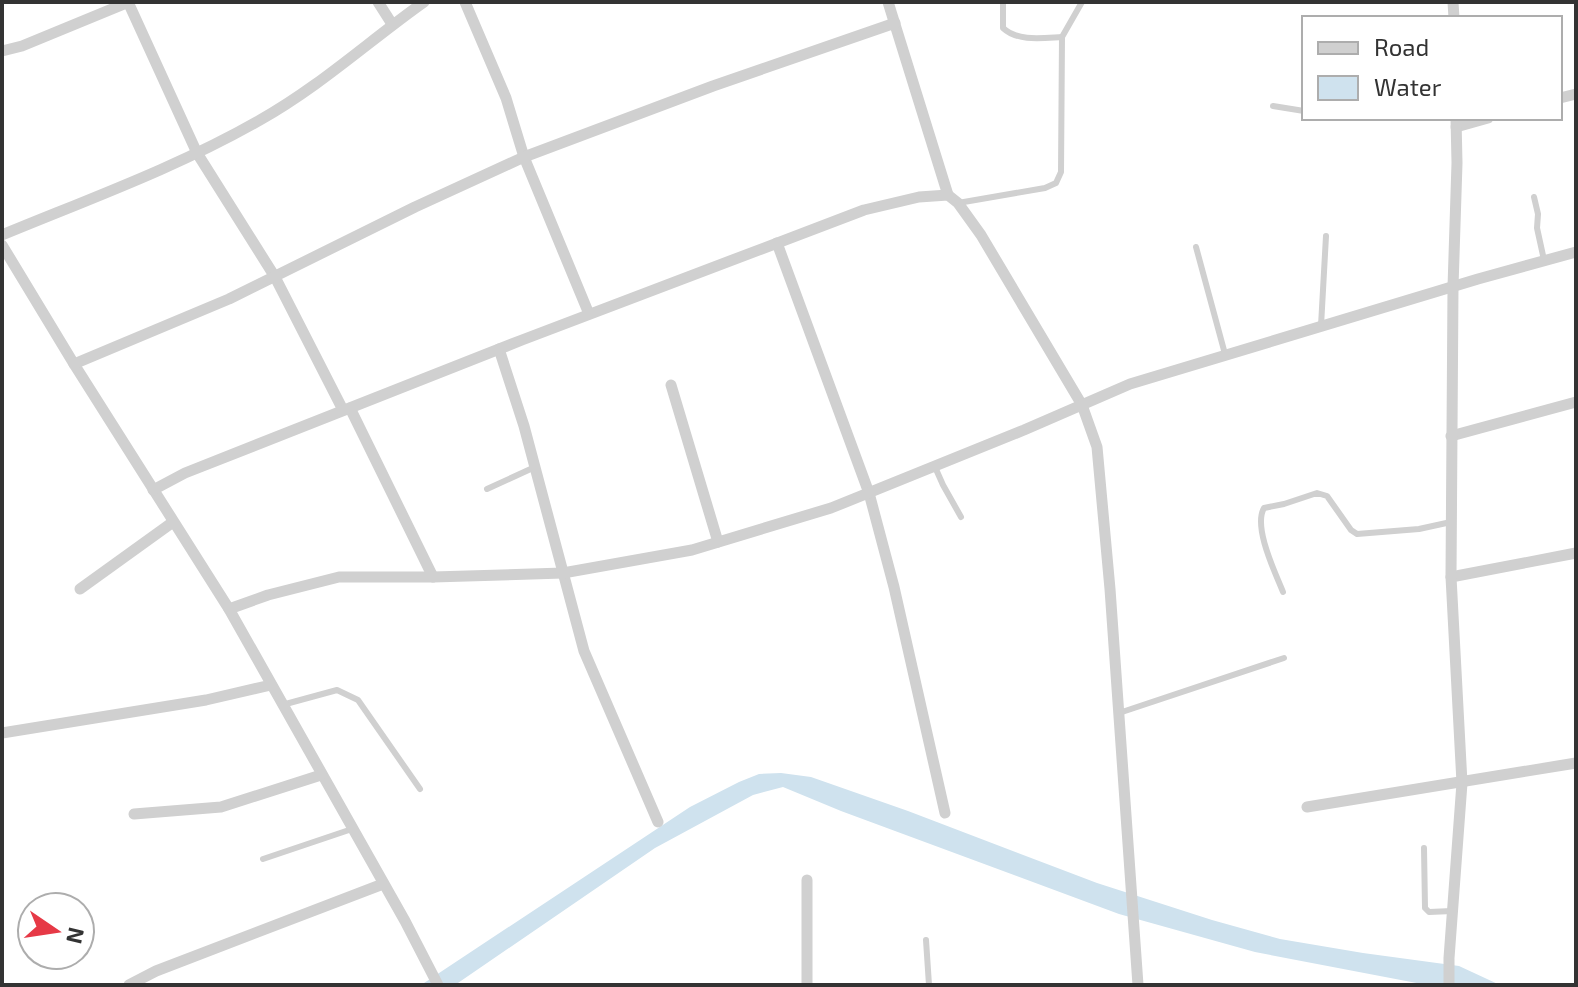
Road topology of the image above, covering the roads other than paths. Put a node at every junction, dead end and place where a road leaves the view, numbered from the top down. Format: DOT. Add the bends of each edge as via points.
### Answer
graph roads {
  1 [pos="129,2"];
  2 [pos="378,2"];
  3 [pos="424,2"];
  4 [pos="465,2"];
  5 [pos="888,2"];
  6 [pos="1003,2"];
  7 [pos="1082,2"];
  8 [pos="895,23"];
  9 [pos="392,24"];
  10 [pos="1062,37"];
  11 [pos="2,51"];
  12 [pos="1273,106"];
  13 [pos="1302,111"];
  14 [pos="1456,122"];
  15 [pos="197,153"];
  16 [pos="524,157"];
  17 [pos="948,195"];
  18 [pos="1534,197"];
  19 [pos="958,203"];
  20 [pos="2,235"];
  21 [pos="1326,236"];
  22 [pos="777,243"];
  23 [pos="2,245"];
  24 [pos="1196,247"];
  25 [pos="1576,252"];
  26 [pos="1544,261"];
  27 [pos="275,277"];
  28 [pos="1453,287"];
  29 [pos="589,314"];
  30 [pos="1321,326"];
  31 [pos="499,349"];
  32 [pos="1225,354"];
  33 [pos="74,364"];
  34 [pos="671,385"];
  35 [pos="1576,402"];
  36 [pos="1082,405"];
  37 [pos="347,409"];
  38 [pos="1451,436"];
  39 [pos="535,467"];
  40 [pos="935,467"];
  41 [pos="487,489"];
  42 [pos="153,490"];
  43 [pos="869,493"];
  44 [pos="961,517"];
  45 [pos="173,522"];
  46 [pos="1451,522"];
  47 [pos="718,542"];
  48 [pos="1576,553"];
  49 [pos="563,573"];
  50 [pos="433,577"];
  51 [pos="1451,577"];
  52 [pos="80,589"];
  53 [pos="1283,592"];
  54 [pos="229,609"];
  55 [pos="1284,658"];
  56 [pos="271,685"];
  57 [pos="282,705"];
  58 [pos="1119,713"];
  59 [pos="2,733"];
  60 [pos="1576,763"];
  61 [pos="321,775"];
  62 [pos="1462,783"];
  63 [pos="420,789"];
  64 [pos="1307,807"];
  65 [pos="945,813"];
  66 [pos="134,814"];
  67 [pos="658,822"];
  68 [pos="352,829"];
  69 [pos="1424,848"];
  70 [pos="263,859"];
  71 [pos="807,880"];
  72 [pos="383,884"];
  73 [pos="1452,911"];
  74 [pos="926,940"];
  75 [pos="437,983"];
  76 [pos="129,985"];
  77 [pos="807,985"];
  78 [pos="929,985"];
  79 [pos="1138,985"];
  80 [pos="1449,985"];
  1 -- 11 [label="street"];
  1 -- 15 [label="street"];
  2 -- 9 [label="street"];
  3 -- 9 [label="street"];
  4 -- 16 [label="street" via="506,98"];
  5 -- 8 [label="street"];
  6 -- 10 [label="lane" via="1003,28 1008,32 1027,38"];
  7 -- 10 [label="lane"];
  8 -- 16 [label="street"];
  8 -- 17 [label="street"];
  9 -- 15 [label="street" via="302,93"];
  10 -- 19 [label="lane" via="1061,172 1056,183"];
  12 -- 13 [label="lane"];
  14 -- 28 [label="street"];
  15 -- 20 [label="street"];
  15 -- 27 [label="street"];
  16 -- 27 [label="street"];
  16 -- 29 [label="street"];
  17 -- 19 [label="street"];
  17 -- 22 [label="street" via="864,210"];
  18 -- 26 [label="lane"];
  19 -- 36 [label="street"];
  21 -- 30 [label="lane"];
  22 -- 29 [label="street"];
  22 -- 43 [label="street"];
  23 -- 33 [label="street"];
  24 -- 32 [label="lane"];
  25 -- 26 [label="street"];
  26 -- 28 [label="street"];
  27 -- 33 [label="street"];
  27 -- 37 [label="street"];
  28 -- 30 [label="street"];
  28 -- 38 [label="street"];
  29 -- 31 [label="street"];
  30 -- 32 [label="street"];
  31 -- 37 [label="street"];
  31 -- 39 [label="street"];
  32 -- 36 [label="street"];
  33 -- 42 [label="street"];
  34 -- 47 [label="street"];
  35 -- 38 [label="street"];
  36 -- 40 [label="street"];
  36 -- 58 [label="street" via="1097,447"];
  37 -- 42 [label="street"];
  37 -- 50 [label="street"];
  38 -- 46 [label="street"];
  39 -- 41 [label="lane"];
  39 -- 49 [label="street"];
  40 -- 43 [label="street"];
  40 -- 44 [label="lane"];
  42 -- 45 [label="street"];
  43 -- 47 [label="street"];
  43 -- 65 [label="street"];
  45 -- 52 [label="street"];
  45 -- 54 [label="street"];
  46 -- 51 [label="street"];
  46 -- 53 [label="lane" via="1357,534 1327,496 1317,493 1264,508 1260,519"];
  47 -- 49 [label="street"];
  48 -- 51 [label="street"];
  49 -- 50 [label="street"];
  49 -- 67 [label="street" via="584,651"];
  50 -- 54 [label="street" via="339,577"];
  51 -- 62 [label="street"];
  54 -- 56 [label="street"];
  55 -- 58 [label="lane"];
  56 -- 57 [label="street"];
  56 -- 59 [label="street"];
  57 -- 61 [label="street"];
  57 -- 63 [label="lane" via="337,690 358,700"];
  58 -- 79 [label="street"];
  60 -- 62 [label="street"];
  61 -- 66 [label="street" via="221,807"];
  61 -- 68 [label="street"];
  62 -- 64 [label="street"];
  62 -- 73 [label="street"];
  68 -- 70 [label="lane"];
  68 -- 72 [label="street"];
  69 -- 73 [label="lane" via="1425,908"];
  71 -- 77 [label="street"];
  72 -- 75 [label="street"];
  72 -- 76 [label="street"];
  73 -- 80 [label="street"];
  74 -- 78 [label="lane"];
}
